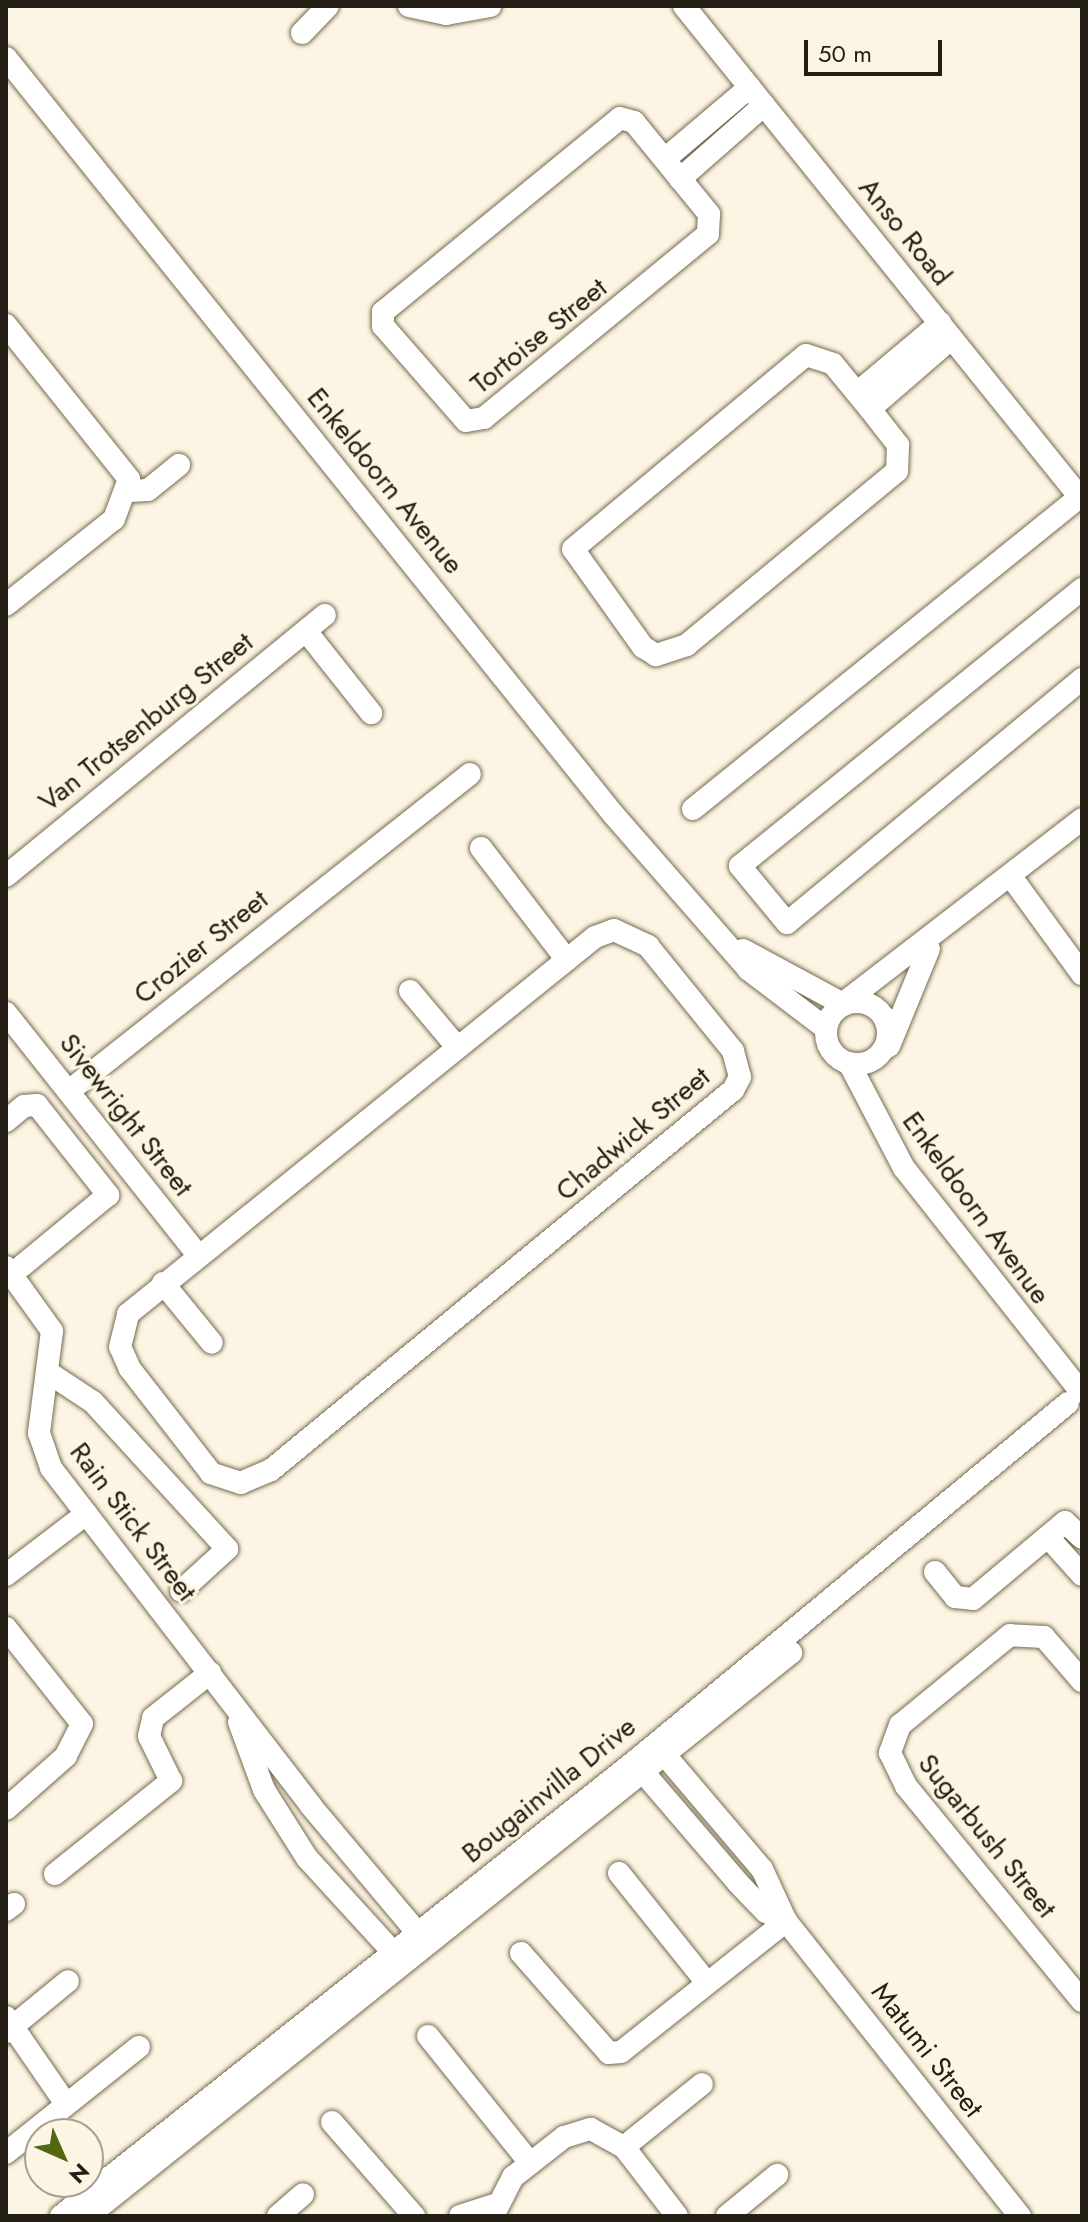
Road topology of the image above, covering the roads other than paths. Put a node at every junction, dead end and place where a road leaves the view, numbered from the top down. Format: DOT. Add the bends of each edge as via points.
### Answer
graph roads {
  1 [pos="328,6"];
  2 [pos="409,6"];
  3 [pos="490,6"];
  4 [pos="684,6"];
  5 [pos="302,33"];
  6 [pos="6,58"];
  7 [pos="757,96"];
  8 [pos="665,159"];
  9 [pos="680,179"];
  10 [pos="6,325"];
  11 [pos="946,330"];
  12 [pos="863,401"];
  13 [pos="179,465"];
  14 [pos="129,485"];
  15 [pos="1081,497"];
  16 [pos="1082,589"];
  17 [pos="6,605"];
  18 [pos="325,615"];
  19 [pos="306,631"];
  20 [pos="1082,679"];
  21 [pos="371,713"];
  22 [pos="470,774"];
  23 [pos="693,809"];
  24 [pos="1082,819"];
  25 [pos="481,848"];
  26 [pos="6,876"];
  27 [pos="1012,878"];
  28 [pos="722,937"];
  29 [pos="936,938"];
  30 [pos="567,960"];
  31 [pos="1082,974"];
  32 [pos="410,991"];
  33 [pos="844,1002"];
  34 [pos="6,1013"];
  35 [pos="825,1028"];
  36 [pos="457,1047"];
  37 [pos="885,1053"];
  38 [pos="849,1063"];
  39 [pos="69,1091"];
  40 [pos="875,1118"];
  41 [pos="6,1121"];
  42 [pos="198,1255"];
  43 [pos="14,1267"];
  44 [pos="163,1283"];
  45 [pos="212,1343"];
  46 [pos="52,1375"];
  47 [pos="1078,1403"];
  48 [pos="86,1514"];
  49 [pos="1048,1537"];
  50 [pos="1082,1538"];
  51 [pos="935,1572"];
  52 [pos="6,1575"];
  53 [pos="1082,1575"];
  54 [pos="181,1591"];
  55 [pos="6,1628"];
  56 [pos="210,1673"];
  57 [pos="1082,1681"];
  58 [pos="237,1713"];
  59 [pos="661,1750"];
  60 [pos="640,1768"];
  61 [pos="6,1809"];
  62 [pos="619,1873"];
  63 [pos="55,1874"];
  64 [pos="786,1921"];
  65 [pos="424,1940"];
  66 [pos="521,1953"];
  67 [pos="400,1960"];
  68 [pos="68,1981"];
  69 [pos="707,1983"];
  70 [pos="1082,2001"];
  71 [pos="8,2025"];
  72 [pos="428,2036"];
  73 [pos="139,2047"];
  74 [pos="702,2084"];
  75 [pos="66,2104"];
  76 [pos="332,2122"];
  77 [pos="624,2147"];
  78 [pos="6,2153"];
  79 [pos="530,2163"];
  80 [pos="777,2175"];
  81 [pos="303,2194"];
  82 [pos="493,2210"];
  83 [pos="61,2216"];
  84 [pos="88,2216"];
  85 [pos="278,2216"];
  86 [pos="414,2216"];
  87 [pos="460,2216"];
  88 [pos="677,2216"];
  89 [pos="727,2216"];
  90 [pos="1020,2216"];
  1 -- 5 [label="street"];
  2 -- 3 [label="street" via="446,14"];
  4 -- 7 [label="street, Anso Road"];
  6 -- 28 [label="street, Enkeldoorn Avenue" via="603,801"];
  7 -- 8 [label="street"];
  7 -- 9 [label="street"];
  7 -- 11 [label="street, Anso Road"];
  8 -- 9 [label="street, Tortoise Street"];
  8 -- 9 [label="street, Tortoise Street" via="634,122 620,118 604,126 391,302 383,326 459,417 484,418 700,243 709,214"];
  10 -- 14 [label="street"];
  11 -- 12 [label="street"];
  11 -- 15 [label="street, Anso Road"];
  12 -- 12 [label="street" via="818,356 795,360 580,539 576,561 643,647 670,656 687,645 897,471 898,445"];
  13 -- 14 [label="street" via="148,490"];
  14 -- 17 [label="street" via="114,519"];
  15 -- 23 [label="street"];
  16 -- 20 [label="street" via="740,866 787,923"];
  18 -- 19 [label="street, Van Trotsenburg Street"];
  19 -- 21 [label="street"];
  19 -- 26 [label="street, Van Trotsenburg Street"];
  22 -- 39 [label="street, Crozier Street"];
  24 -- 27 [label="street"];
  25 -- 30 [label="street"];
  27 -- 29 [label="street"];
  27 -- 31 [label="street"];
  28 -- 33 [label="street, Enkeldoorn Avenue"];
  28 -- 35 [label="street, Enkeldoorn Avenue" via="765,985"];
  29 -- 33 [label="street"];
  29 -- 37 [label="street" via="908,984"];
  30 -- 36 [label="street, Chadwick Street"];
  30 -- 44 [label="street, Chadwick Street" via="614,930 648,946 733,1051 740,1077 733,1090 256,1479 226,1482 211,1473 130,1369 121,1329"];
  32 -- 36 [label="street"];
  33 -- 35 [label="street"];
  33 -- 37 [label="street, Enkeldoorn Avenue" via="880,1018"];
  34 -- 39 [label="street, Sivewright Street"];
  35 -- 38 [label="street, Enkeldoorn Avenue" via="835,1052"];
  36 -- 42 [label="street, Chadwick Street"];
  37 -- 38 [label="street"];
  37 -- 40 [label="street, Enkeldoorn Avenue"];
  38 -- 40 [label="street, Enkeldoorn Avenue"];
  39 -- 42 [label="street, Sivewright Street"];
  40 -- 47 [label="street, Enkeldoorn Avenue" via="904,1168 1061,1370"];
  41 -- 43 [label="street" via="37,1105 108,1195"];
  42 -- 44 [label="street, Chadwick Street"];
  43 -- 46 [label="street, Rain Stick Street" via="48,1320"];
  44 -- 45 [label="street"];
  46 -- 48 [label="street, Rain Stick Street" via="42,1446"];
  46 -- 54 [label="street" via="93,1402 227,1549"];
  47 -- 59 [label="street, Bougainvilla Drive"];
  48 -- 52 [label="street"];
  48 -- 56 [label="street, Rain Stick Street"];
  49 -- 50 [label="street" via="1065,1522"];
  49 -- 51 [label="street" via="973,1599 955,1597"];
  49 -- 53 [label="street"];
  55 -- 61 [label="street" via="82,1724 66,1756"];
  56 -- 58 [label="street, Rain Stick Street"];
  56 -- 63 [label="street" via="153,1718 149,1736 171,1781"];
  57 -- 70 [label="street, Sugarbush Street" via="1056,1648 1026,1632 1010,1635 911,1715 891,1740 892,1764 906,1786"];
  58 -- 65 [label="street, Rain Stick Street"];
  58 -- 67 [label="street, Rain Stick Street" via="264,1790 300,1847"];
  59 -- 60 [label="street, Bougainvilla Drive"];
  59 -- 64 [label="street, Matumi Street" via="772,1882"];
  60 -- 64 [label="street, Matumi Street" via="738,1883"];
  60 -- 65 [label="street, Bougainvilla Drive"];
  62 -- 69 [label="street"];
  64 -- 69 [label="street"];
  64 -- 90 [label="street, Matumi Street"];
  65 -- 67 [label="street, Bougainvilla Drive"];
  66 -- 69 [label="street" via="609,2053 621,2052"];
  67 -- 83 [label="street, Bougainvilla Drive"];
  67 -- 84 [label="street, Bougainvilla Drive"];
  68 -- 71 [label="street"];
  71 -- 75 [label="street"];
  72 -- 79 [label="street"];
  73 -- 75 [label="street"];
  74 -- 77 [label="street"];
  75 -- 78 [label="street"];
  76 -- 86 [label="street"];
  77 -- 79 [label="street" via="610,2135 576,2131"];
  77 -- 88 [label="street"];
  79 -- 82 [label="street"];
  80 -- 89 [label="street"];
  81 -- 85 [label="street"];
  82 -- 87 [label="street"];
}
